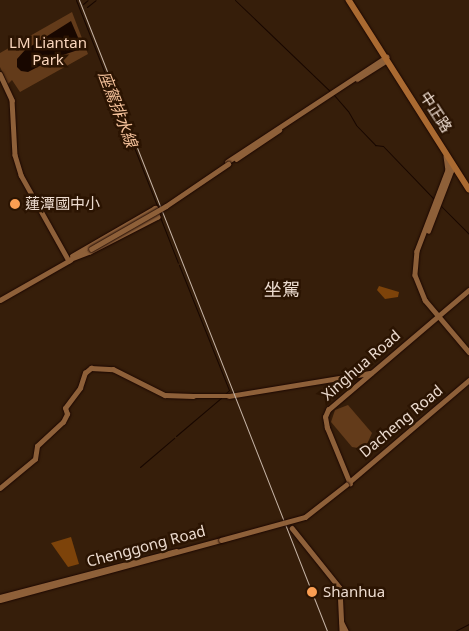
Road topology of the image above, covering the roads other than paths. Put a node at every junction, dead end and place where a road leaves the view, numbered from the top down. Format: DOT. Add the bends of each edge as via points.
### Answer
graph roads {
  1 [pos="348,0"];
  2 [pos="385,59"];
  3 [pos="0,75"];
  4 [pos="447,155"];
  5 [pos="451,164"];
  6 [pos="456,170"];
  7 [pos="469,189"];
  8 [pos="437,203"];
  9 [pos="69,259"];
  10 [pos="469,291"];
  11 [pos="0,298"];
  12 [pos="440,316"];
  13 [pos="469,348"];
  14 [pos="469,352"];
  15 [pos="370,373"];
  16 [pos="469,382"];
  17 [pos="348,484"];
  18 [pos="0,488"];
  19 [pos="292,528"];
  20 [pos="221,540"];
  21 [pos="0,598"];
  22 [pos="343,629"];
  1 -- 2 [label="main road, 中正路"];
  2 -- 4 [label="main road, 中正路"];
  2 -- 9 [label="street, bridge" via="151,213"];
  3 -- 9 [label="street" via="10,101 13,155 19,176"];
  4 -- 5 [label="main road, 中正路"];
  4 -- 6 [label="main road, 中正路"];
  4 -- 8 [label="street" via="448,170"];
  5 -- 6 [label="main road, 中正路"];
  5 -- 8 [label="street"];
  6 -- 7 [label="main road"];
  8 -- 12 [label="street" via="419,251 417,266 424,293"];
  9 -- 9 [label="street" via="90,252 158,217 155,208"];
  9 -- 11 [label="street"];
  10 -- 12 [label="street, Xinghua Road"];
  12 -- 13 [label="street"];
  12 -- 14 [label="street"];
  12 -- 15 [label="street, Xinghua Road"];
  12 -- 17 [label="street, Xinghua Road" via="330,410 328,423"];
  15 -- 17 [label="street, Xinghua Road" via="330,407 326,415 327,428"];
  15 -- 18 [label="street" via="229,396 193,396 165,395 113,369 91,368 65,408 67,414 63,422 37,446 35,460"];
  16 -- 17 [label="street, Dacheng Road"];
  17 -- 20 [label="street, Dacheng Road, bridge" via="305,517"];
  19 -- 22 [label="street" via="340,588"];
  20 -- 21 [label="street, Chenggong Road"];
}
